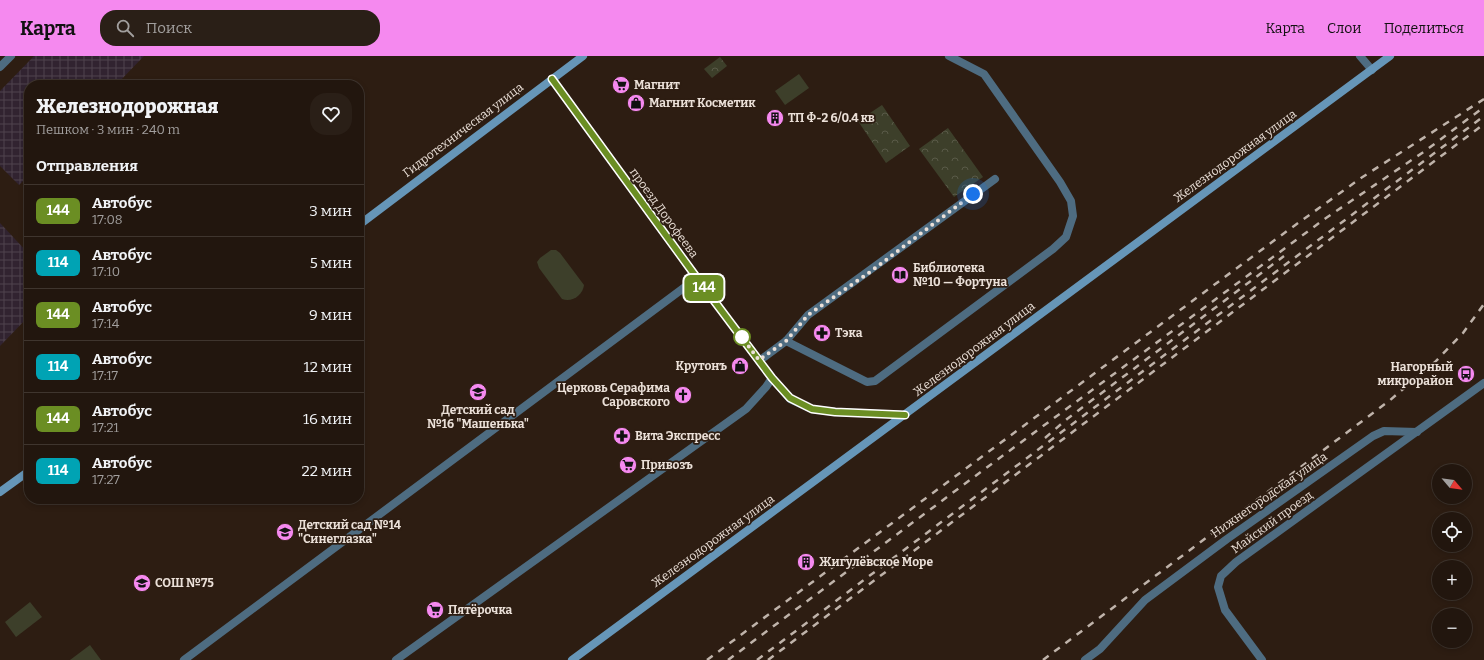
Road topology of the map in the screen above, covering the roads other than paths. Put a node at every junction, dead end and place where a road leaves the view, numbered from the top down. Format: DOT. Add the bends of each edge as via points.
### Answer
graph roads {
  1 [pos="11,56"];
  2 [pos="583,56"];
  3 [pos="949,56"];
  4 [pos="1360,56"];
  5 [pos="1390,56"];
  6 [pos="0,67"];
  7 [pos="1372,70"];
  8 [pos="552,79"];
  9 [pos="995,179"];
  10 [pos="364,221"];
  11 [pos="697,278"];
  12 [pos="786,341"];
  13 [pos="759,360"];
  14 [pos="772,378"];
  15 [pos="1484,383"];
  16 [pos="905,415"];
  17 [pos="1417,432"];
  18 [pos="24,475"];
  19 [pos="0,492"];
  20 [pos="184,660"];
  21 [pos="396,660"];
  22 [pos="572,660"];
  23 [pos="1085,660"];
  24 [pos="1262,660"];
  1 -- 6 [label="street"];
  2 -- 8 [label="main road, Гидротехническая улица"];
  3 -- 12 [label="street" via="984,74 1060,182 1071,202 1073,216 1066,237 875,381 867,382"];
  4 -- 7 [label="street"];
  5 -- 7 [label="main road, Железнодорожная улица"];
  7 -- 16 [label="main road, Железнодорожная улица"];
  8 -- 10 [label="main road, Гидротехническая улица"];
  8 -- 11 [label="street, проезд Дорофеева"];
  9 -- 12 [label="street" via="808,315"];
  11 -- 13 [label="street, проезд Дорофеева"];
  11 -- 20 [label="street"];
  12 -- 13 [label="street"];
  13 -- 14 [label="street, проезд Дорофеева"];
  14 -- 16 [label="street, проезд Дорофеева" via="790,398 812,409"];
  14 -- 21 [label="street" via="746,409"];
  15 -- 17 [label="street"];
  16 -- 22 [label="main road, Железнодорожная улица"];
  17 -- 23 [label="street, Нижнегородская улица" via="1384,431 1373,436 1145,600 1100,649"];
  17 -- 24 [label="street, Майский проезд" via="1236,562 1221,576 1218,587 1225,610"];
  18 -- 19 [label="main road"];
}
